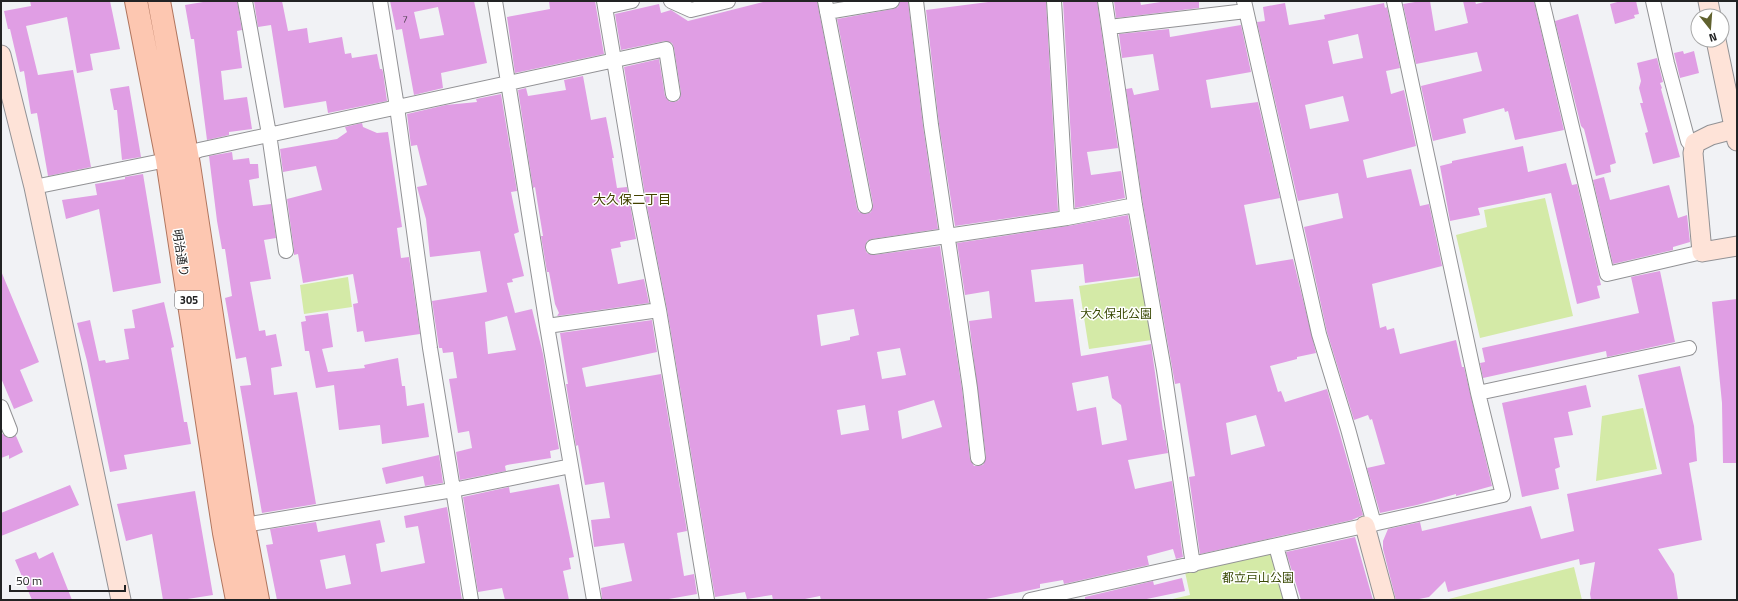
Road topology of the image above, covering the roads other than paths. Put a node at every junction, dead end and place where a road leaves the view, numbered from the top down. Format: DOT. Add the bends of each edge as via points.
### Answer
graph roads {
  1 [pos="136,1"];
  2 [pos="159,1"];
  3 [pos="245,1"];
  4 [pos="380,1"];
  5 [pos="495,1"];
  6 [pos="632,1"];
  7 [pos="671,1"];
  8 [pos="728,1"];
  9 [pos="892,1"];
  10 [pos="916,1"];
  11 [pos="1054,1"];
  12 [pos="1105,1"];
  13 [pos="1394,1"];
  14 [pos="1542,1"];
  15 [pos="1653,1"];
  16 [pos="604,4"];
  17 [pos="826,6"];
  18 [pos="1245,6"];
  19 [pos="1109,28"];
  20 [pos="1718,48"];
  21 [pos="1,55"];
  22 [pos="614,60"];
  23 [pos="509,83"];
  24 [pos="673,94"];
  25 [pos="397,107"];
  26 [pos="269,134"];
  27 [pos="1736,135"];
  28 [pos="1694,148"];
  29 [pos="177,157"];
  30 [pos="34,187"];
  31 [pos="1135,205"];
  32 [pos="865,206"];
  33 [pos="1067,218"];
  34 [pos="946,237"];
  35 [pos="1737,246"];
  36 [pos="873,247"];
  37 [pos="286,251"];
  38 [pos="1702,252"];
  39 [pos="659,310"];
  40 [pos="547,326"];
  41 [pos="1689,348"];
  42 [pos="1478,392"];
  43 [pos="1,407"];
  44 [pos="10,430"];
  45 [pos="978,458"];
  46 [pos="571,466"];
  47 [pos="453,490"];
  48 [pos="244,524"];
  49 [pos="1369,525"];
  50 [pos="1276,546"];
  51 [pos="1193,565"];
  52 [pos="1065,596"];
  53 [pos="121,600"];
  54 [pos="237,600"];
  55 [pos="258,600"];
  56 [pos="471,600"];
  57 [pos="594,600"];
  58 [pos="707,600"];
  59 [pos="1030,600"];
  60 [pos="1291,600"];
  61 [pos="1385,600"];
  1 -- 29 [label="main road, 明治通り / 305"];
  2 -- 29 [label="main road, 明治通り / 305"];
  3 -- 26 [label="street"];
  4 -- 25 [label="street"];
  5 -- 23 [label="street"];
  6 -- 16 [label="street"];
  7 -- 8 [label="street" via="691,10"];
  9 -- 17 [label="street"];
  10 -- 34 [label="street"];
  11 -- 33 [label="street"];
  12 -- 19 [label="street"];
  13 -- 42 [label="street"];
  14 -- 38 [label="street" via="1607,274"];
  15 -- 28 [label="street" via="1688,141"];
  16 -- 22 [label="street"];
  17 -- 32 [label="street"];
  18 -- 19 [label="street"];
  18 -- 49 [label="street" via="1319,334 1348,429"];
  19 -- 31 [label="street"];
  20 -- 27 [label="street"];
  21 -- 30 [label="street"];
  22 -- 23 [label="street"];
  22 -- 24 [label="street" via="666,49"];
  22 -- 39 [label="street"];
  23 -- 25 [label="street"];
  23 -- 40 [label="street"];
  25 -- 26 [label="street"];
  25 -- 47 [label="street" via="430,348"];
  26 -- 29 [label="street"];
  26 -- 37 [label="street"];
  27 -- 28 [label="street" via="1711,135 1695,143"];
  28 -- 38 [label="street"];
  29 -- 30 [label="street"];
  29 -- 48 [label="main road, 明治通り / 305"];
  29 -- 54 [label="main road, 明治通り / 305" via="224,533"];
  30 -- 53 [label="street"];
  31 -- 33 [label="street"];
  31 -- 51 [label="street" via="1164,370"];
  33 -- 34 [label="street"];
  34 -- 36 [label="street"];
  34 -- 45 [label="street" via="970,388"];
  35 -- 38 [label="street"];
  39 -- 40 [label="street"];
  39 -- 58 [label="street"];
  40 -- 46 [label="street"];
  41 -- 42 [label="street"];
  42 -- 49 [label="street" via="1503,495"];
  43 -- 44 [label="street"];
  46 -- 47 [label="street"];
  46 -- 57 [label="street"];
  47 -- 48 [label="street"];
  47 -- 56 [label="street"];
  48 -- 55 [label="main road, 明治通り / 305"];
  49 -- 50 [label="street"];
  49 -- 61 [label="street"];
  50 -- 51 [label="street"];
  50 -- 60 [label="street"];
  51 -- 52 [label="street"];
  52 -- 59 [label="street"];
}
